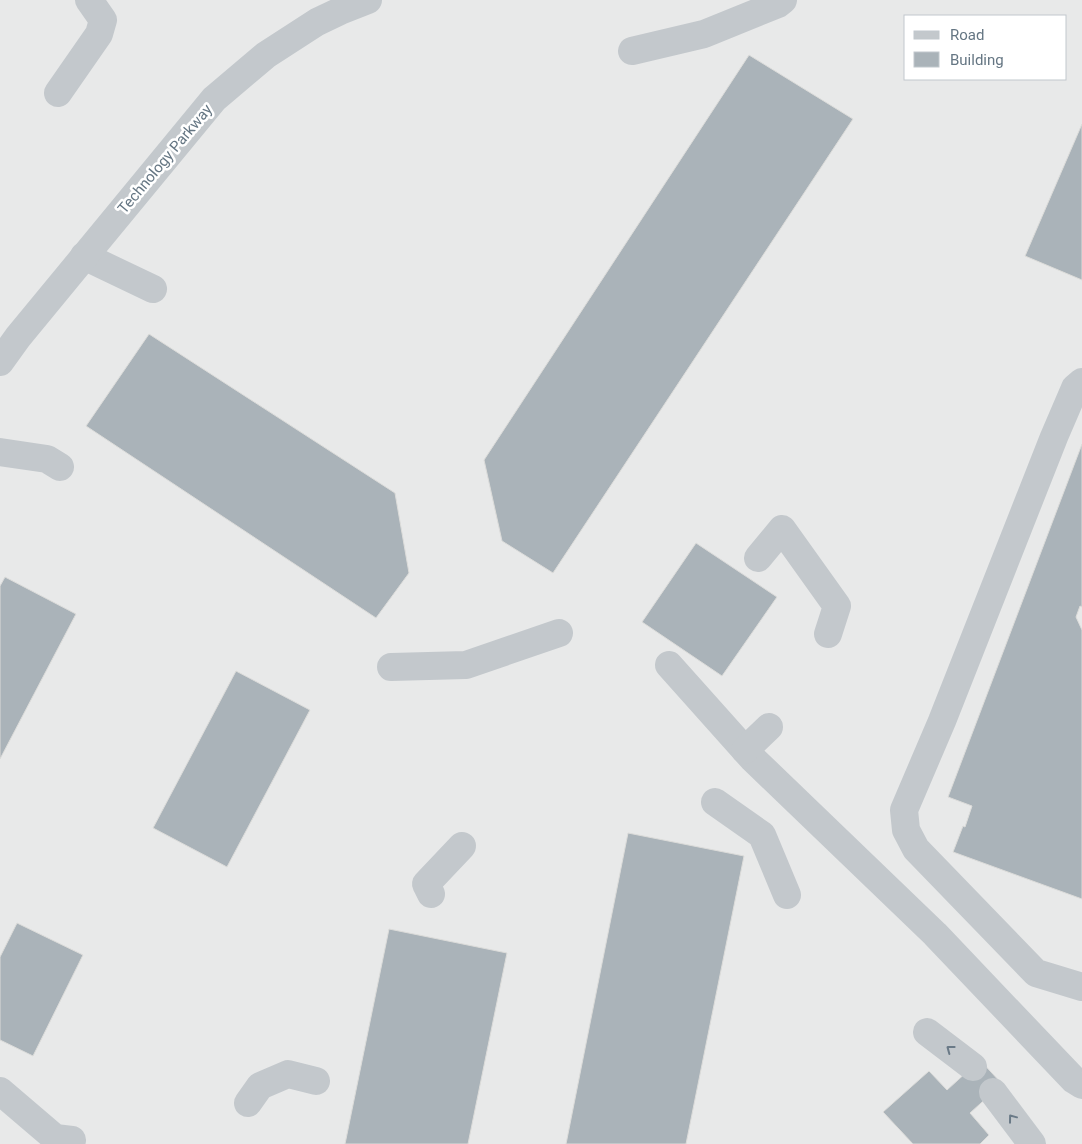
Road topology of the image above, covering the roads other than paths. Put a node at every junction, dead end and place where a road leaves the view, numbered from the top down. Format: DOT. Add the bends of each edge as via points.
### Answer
graph roads {
  1 [pos="89,0"];
  2 [pos="368,0"];
  3 [pos="782,0"];
  4 [pos="336,5"];
  5 [pos="632,51"];
  6 [pos="58,93"];
  7 [pos="84,256"];
  8 [pos="153,288"];
  9 [pos="0,362"];
  10 [pos="1082,382"];
  11 [pos="0,452"];
  12 [pos="60,467"];
  13 [pos="758,558"];
  14 [pos="560,633"];
  15 [pos="828,634"];
  16 [pos="669,665"];
  17 [pos="391,667"];
  18 [pos="769,727"];
  19 [pos="745,750"];
  20 [pos="715,802"];
  21 [pos="462,846"];
  22 [pos="430,894"];
  23 [pos="787,895"];
  24 [pos="1082,987"];
  25 [pos="927,1032"];
  26 [pos="973,1067"];
  27 [pos="316,1081"];
  28 [pos="1082,1085"];
  29 [pos="0,1091"];
  30 [pos="993,1092"];
  31 [pos="248,1103"];
  32 [pos="72,1140"];
  33 [pos="1032,1144"];
  1 -- 6 [label="street" via="103,20 99,34"];
  2 -- 4 [label="street, Technology Parkway"];
  3 -- 5 [label="street" via="704,34"];
  4 -- 7 [label="street, Technology Parkway" via="317,22 266,55 214,99"];
  7 -- 8 [label="street"];
  7 -- 9 [label="street, Technology Parkway"];
  10 -- 24 [label="street" via="1075,388 1054,436 904,810 906,830 916,849 1036,973"];
  11 -- 12 [label="street" via="47,459"];
  13 -- 15 [label="street" via="782,529 837,606"];
  14 -- 17 [label="street" via="466,665"];
  16 -- 19 [label="street"];
  18 -- 19 [label="street"];
  19 -- 28 [label="street" via="935,934"];
  20 -- 23 [label="street" via="762,835"];
  21 -- 22 [label="street" via="426,884"];
  26 -- 25 [label="street, one-way"];
  27 -- 31 [label="street" via="288,1074 260,1086"];
  29 -- 32 [label="street" via="55,1138"];
  33 -- 30 [label="street, one-way"];
}
